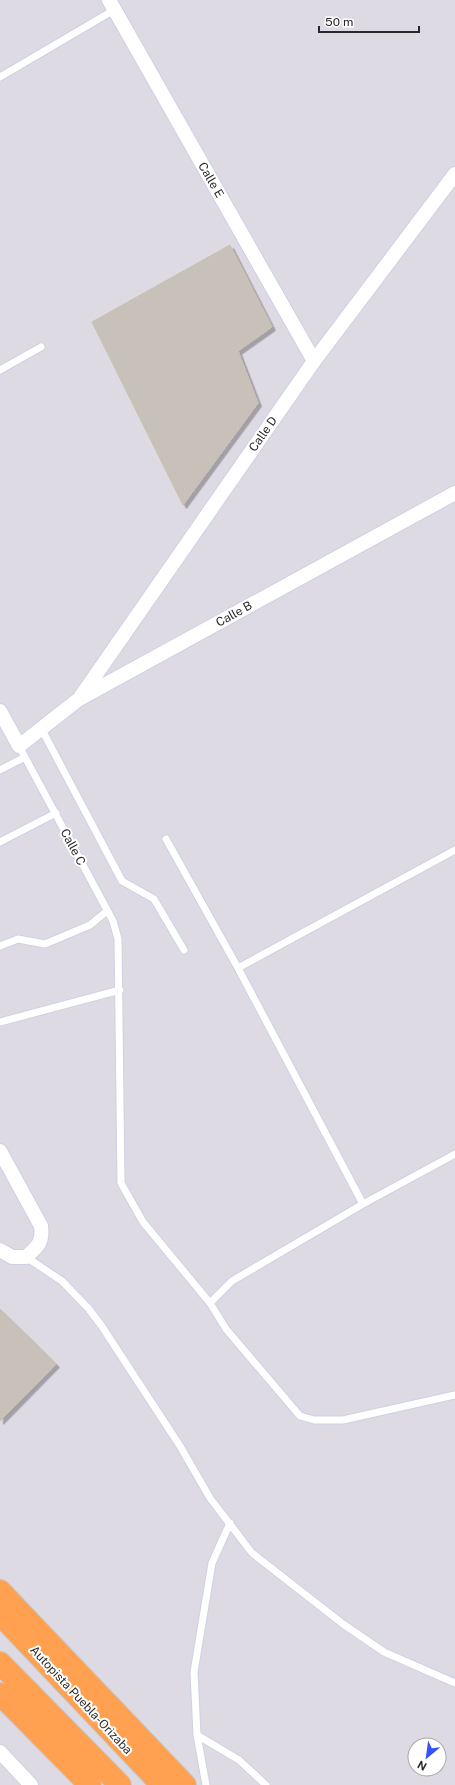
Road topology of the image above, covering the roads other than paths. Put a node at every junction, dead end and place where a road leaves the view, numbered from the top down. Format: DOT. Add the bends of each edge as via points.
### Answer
graph roads {
  1 [pos="112,5"];
  2 [pos="0,77"];
  3 [pos="455,174"];
  4 [pos="41,347"];
  5 [pos="314,360"];
  6 [pos="0,370"];
  7 [pos="455,493"];
  8 [pos="79,699"];
  9 [pos="0,711"];
  10 [pos="41,728"];
  11 [pos="22,751"];
  12 [pos="0,770"];
  13 [pos="56,813"];
  14 [pos="166,839"];
  15 [pos="0,842"];
  16 [pos="455,850"];
  17 [pos="108,912"];
  18 [pos="0,946"];
  19 [pos="184,950"];
  20 [pos="238,968"];
  21 [pos="120,990"];
  22 [pos="0,1022"];
  23 [pos="0,1151"];
  24 [pos="455,1154"];
  25 [pos="363,1204"];
  26 [pos="0,1250"];
  27 [pos="26,1257"];
  28 [pos="210,1303"];
  29 [pos="455,1395"];
  30 [pos="230,1524"];
  31 [pos="0,1591"];
  32 [pos="0,1614"];
  33 [pos="0,1633"];
  34 [pos="0,1663"];
  35 [pos="455,1683"];
  36 [pos="0,1694"];
  37 [pos="196,1735"];
  38 [pos="0,1752"];
  39 [pos="32,1785"];
  40 [pos="90,1785"];
  41 [pos="120,1785"];
  42 [pos="148,1785"];
  43 [pos="162,1785"];
  44 [pos="184,1785"];
  45 [pos="206,1785"];
  46 [pos="266,1785"];
  1 -- 2 [label="lane"];
  1 -- 5 [label="street, Calle E"];
  3 -- 5 [label="street, Calle D"];
  4 -- 6 [label="lane"];
  5 -- 8 [label="street, Calle D"];
  7 -- 8 [label="street, Calle B"];
  8 -- 10 [label="street, Calle B"];
  9 -- 11 [label="street, Calle C"];
  10 -- 11 [label="street, Calle B"];
  10 -- 19 [label="lane" via="122,881 154,899"];
  11 -- 12 [label="lane"];
  11 -- 13 [label="lane, Calle C"];
  13 -- 15 [label="lane"];
  13 -- 17 [label="lane, Calle C"];
  14 -- 20 [label="lane"];
  16 -- 20 [label="lane"];
  17 -- 18 [label="lane" via="90,925 45,944 18,939"];
  17 -- 21 [label="lane, Calle C" via="118,939"];
  20 -- 25 [label="lane"];
  21 -- 22 [label="lane"];
  21 -- 28 [label="lane, Calle C" via="121,1183 143,1222"];
  23 -- 27 [label="street" via="41,1226 42,1238"];
  24 -- 25 [label="lane"];
  25 -- 28 [label="lane" via="232,1281"];
  26 -- 27 [label="street" via="12,1257"];
  27 -- 30 [label="lane" via="62,1281 97,1319 180,1446 210,1498"];
  28 -- 29 [label="lane, Calle C" via="226,1329 300,1416 314,1420 343,1420"];
  30 -- 35 [label="lane" via="252,1553 343,1624 384,1652"];
  30 -- 37 [label="lane" via="212,1563 194,1672"];
  31 -- 44 [label="highway"];
  32 -- 43 [label="highway, Autopista Puebla-Orizaba"];
  33 -- 42 [label="highway"];
  34 -- 41 [label="highway"];
  36 -- 40 [label="highway"];
  37 -- 45 [label="lane"];
  37 -- 46 [label="lane" via="239,1760"];
  38 -- 39 [label="street"];
}
